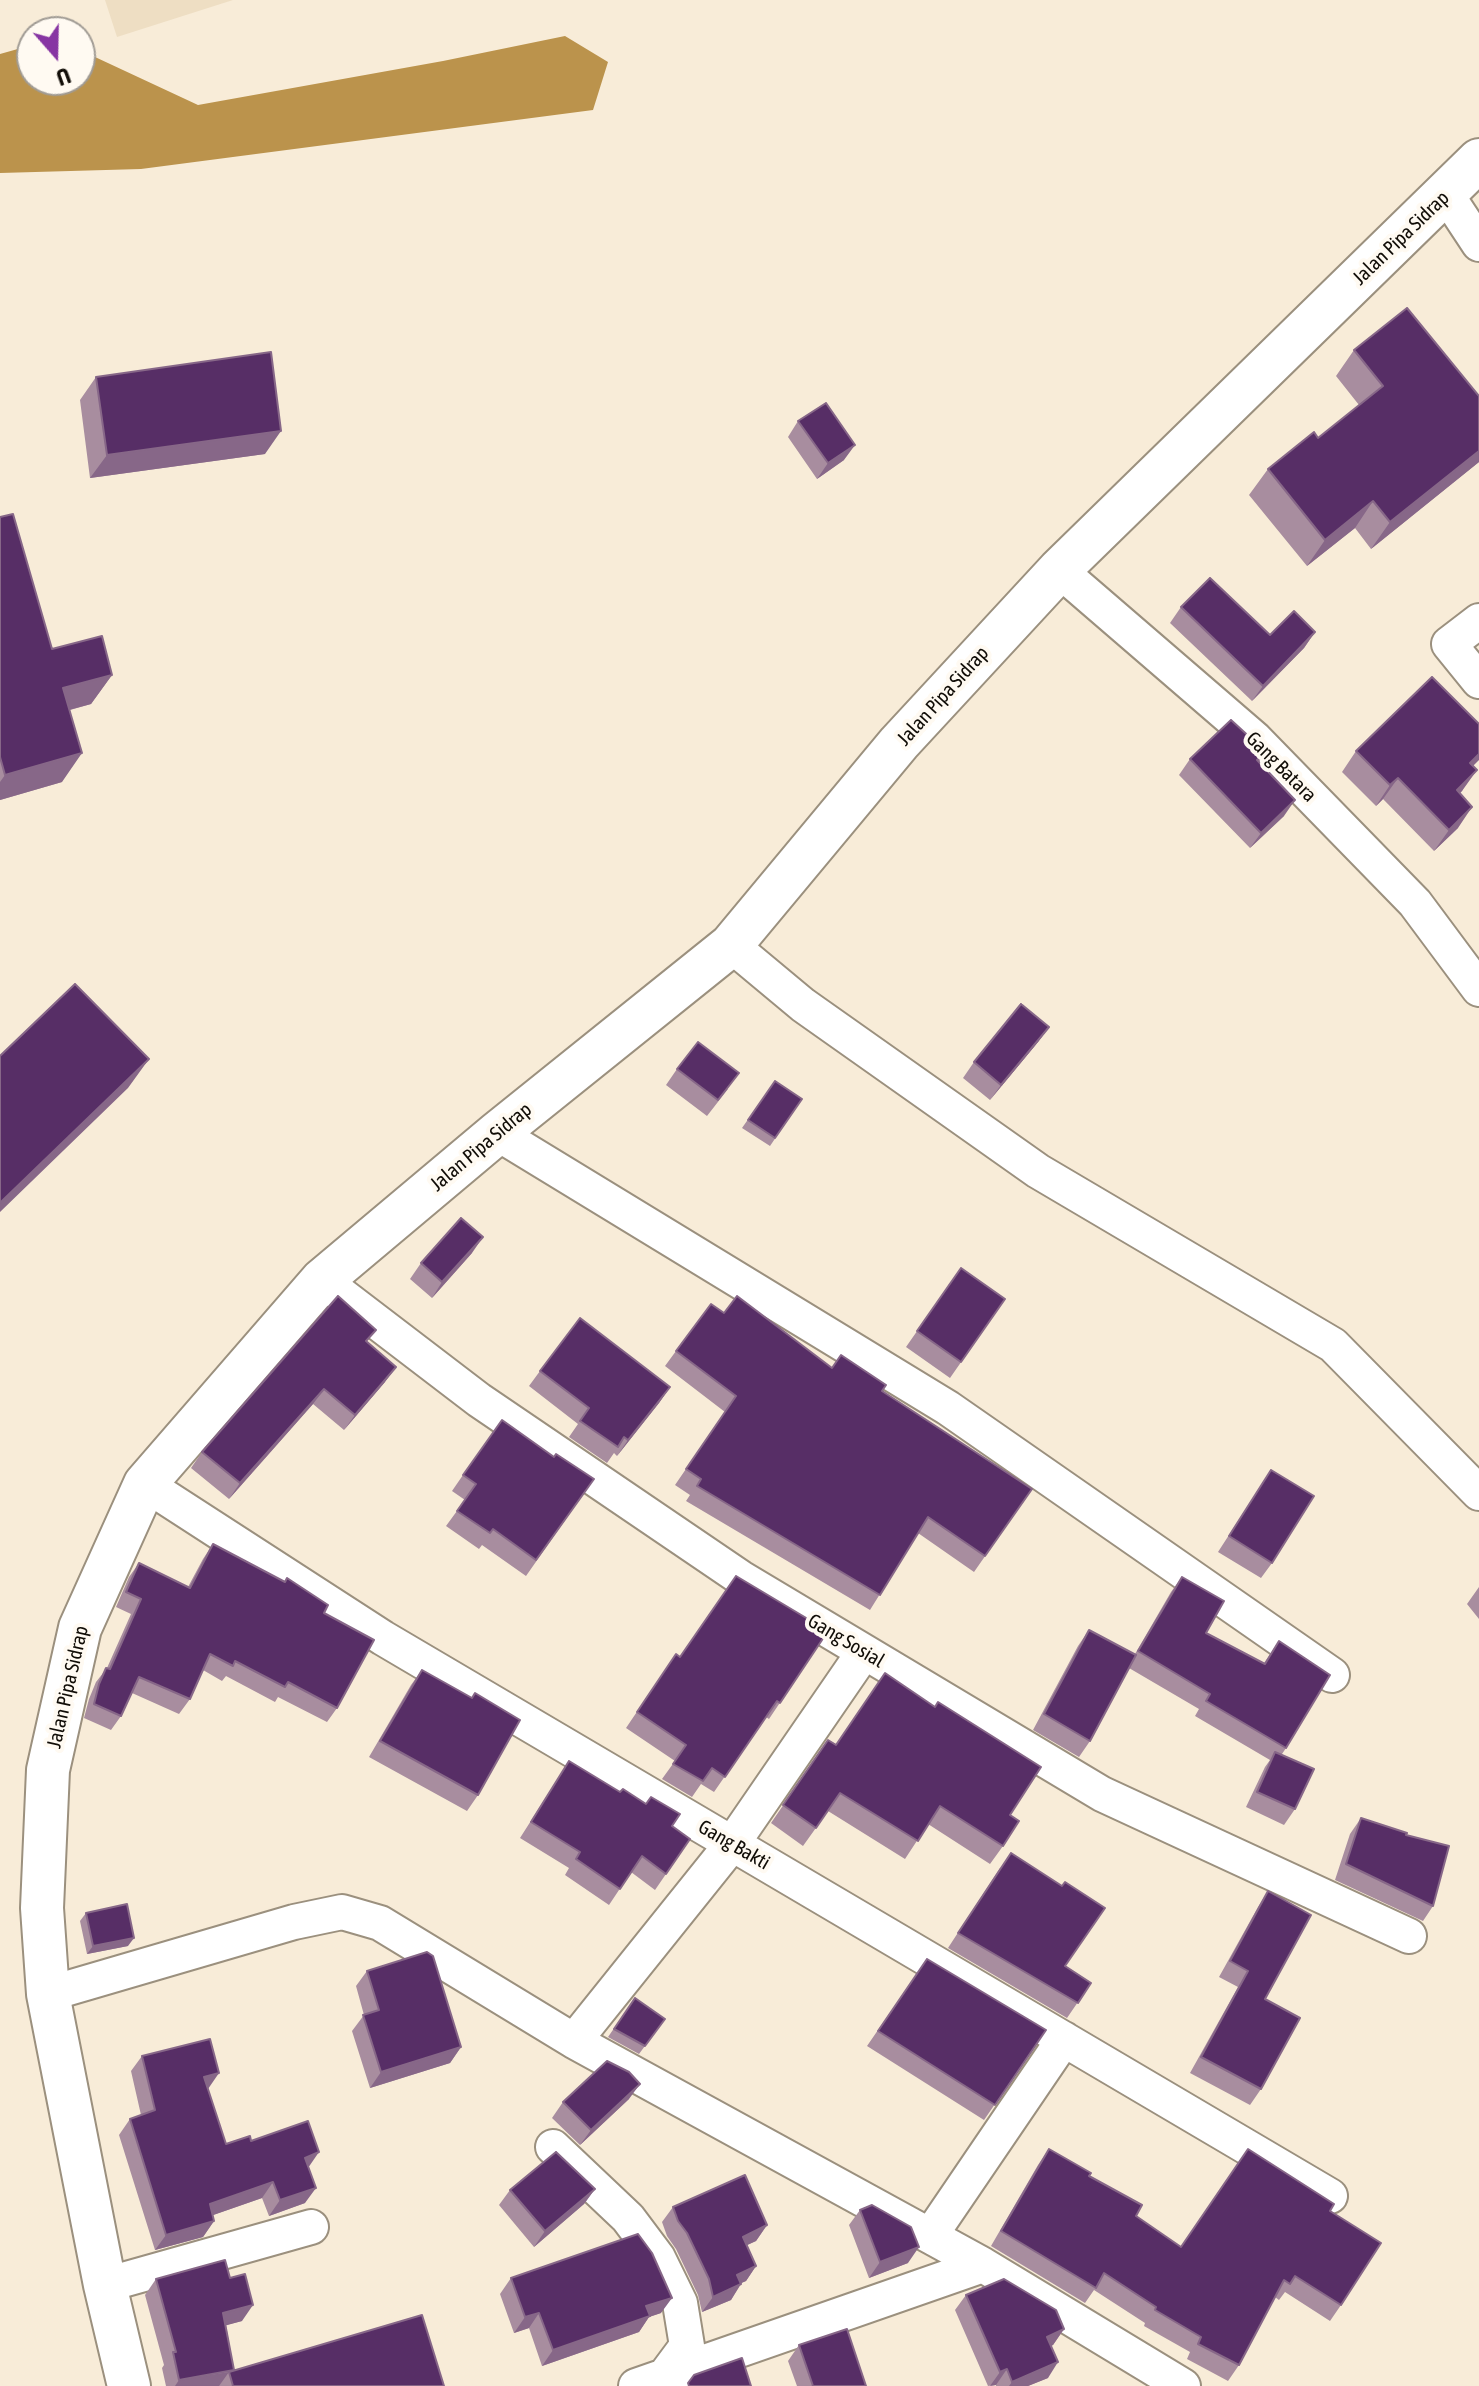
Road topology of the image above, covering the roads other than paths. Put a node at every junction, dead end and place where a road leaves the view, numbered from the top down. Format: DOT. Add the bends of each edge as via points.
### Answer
graph roads {
  1 [pos="1479,160"];
  2 [pos="1446,194"];
  3 [pos="1479,244"];
  4 [pos="1059,570"];
  5 [pos="1479,621"];
  6 [pos="1479,681"];
  7 [pos="731,945"];
  8 [pos="1479,989"];
  9 [pos="497,1133"];
  10 [pos="322,1280"];
  11 [pos="145,1484"];
  12 [pos="1479,1493"];
  13 [pos="864,1652"];
  14 [pos="1332,1675"];
  15 [pos="732,1844"];
  16 [pos="1409,1936"];
  17 [pos="48,1994"];
  18 [pos="1064,2039"];
  19 [pos="574,2041"];
  20 [pos="553,2147"];
  21 [pos="1330,2196"];
  22 [pos="311,2227"];
  23 [pos="930,2236"];
  24 [pos="983,2265"];
  25 [pos="105,2285"];
  26 [pos="655,2383"];
  27 [pos="129,2386"];
  28 [pos="1183,2386"];
  1 -- 2 [label="street, Jalan Pipa Sidrap"];
  2 -- 3 [label="street"];
  2 -- 4 [label="street, Jalan Pipa Sidrap"];
  4 -- 7 [label="street, Jalan Pipa Sidrap" via="899,743"];
  4 -- 8 [label="street, Gang Batara" via="1255,739 1415,903"];
  5 -- 6 [label="street" via="1449,644"];
  7 -- 9 [label="street, Jalan Pipa Sidrap"];
  7 -- 12 [label="street" via="803,1005 1038,1171 1333,1345"];
  9 -- 10 [label="street, Jalan Pipa Sidrap"];
  9 -- 14 [label="street" via="948,1408"];
  10 -- 11 [label="street, Jalan Pipa Sidrap"];
  10 -- 13 [label="street, Gang Sosial" via="514,1424 741,1578"];
  11 -- 15 [label="street, Gang Bakti" via="383,1638"];
  11 -- 17 [label="street, Jalan Pipa Sidrap" via="80,1628 48,1770 42,1908"];
  13 -- 15 [label="street"];
  13 -- 16 [label="street, Gang Sosial" via="1102,1794"];
  15 -- 18 [label="street, Gang Bakti"];
  15 -- 19 [label="street"];
  17 -- 19 [label="street" via="342,1912 380,1923"];
  17 -- 25 [label="street, Jalan Pipa Sidrap"];
  18 -- 21 [label="street, Gang Bakti"];
  18 -- 23 [label="street"];
  19 -- 23 [label="street"];
  20 -- 26 [label="street" via="628,2218 658,2258 680,2303 687,2346"];
  22 -- 25 [label="street"];
  23 -- 24 [label="street"];
  24 -- 26 [label="street"];
  24 -- 28 [label="street"];
  25 -- 27 [label="street, Jalan Pipa Sidrap"];
}
